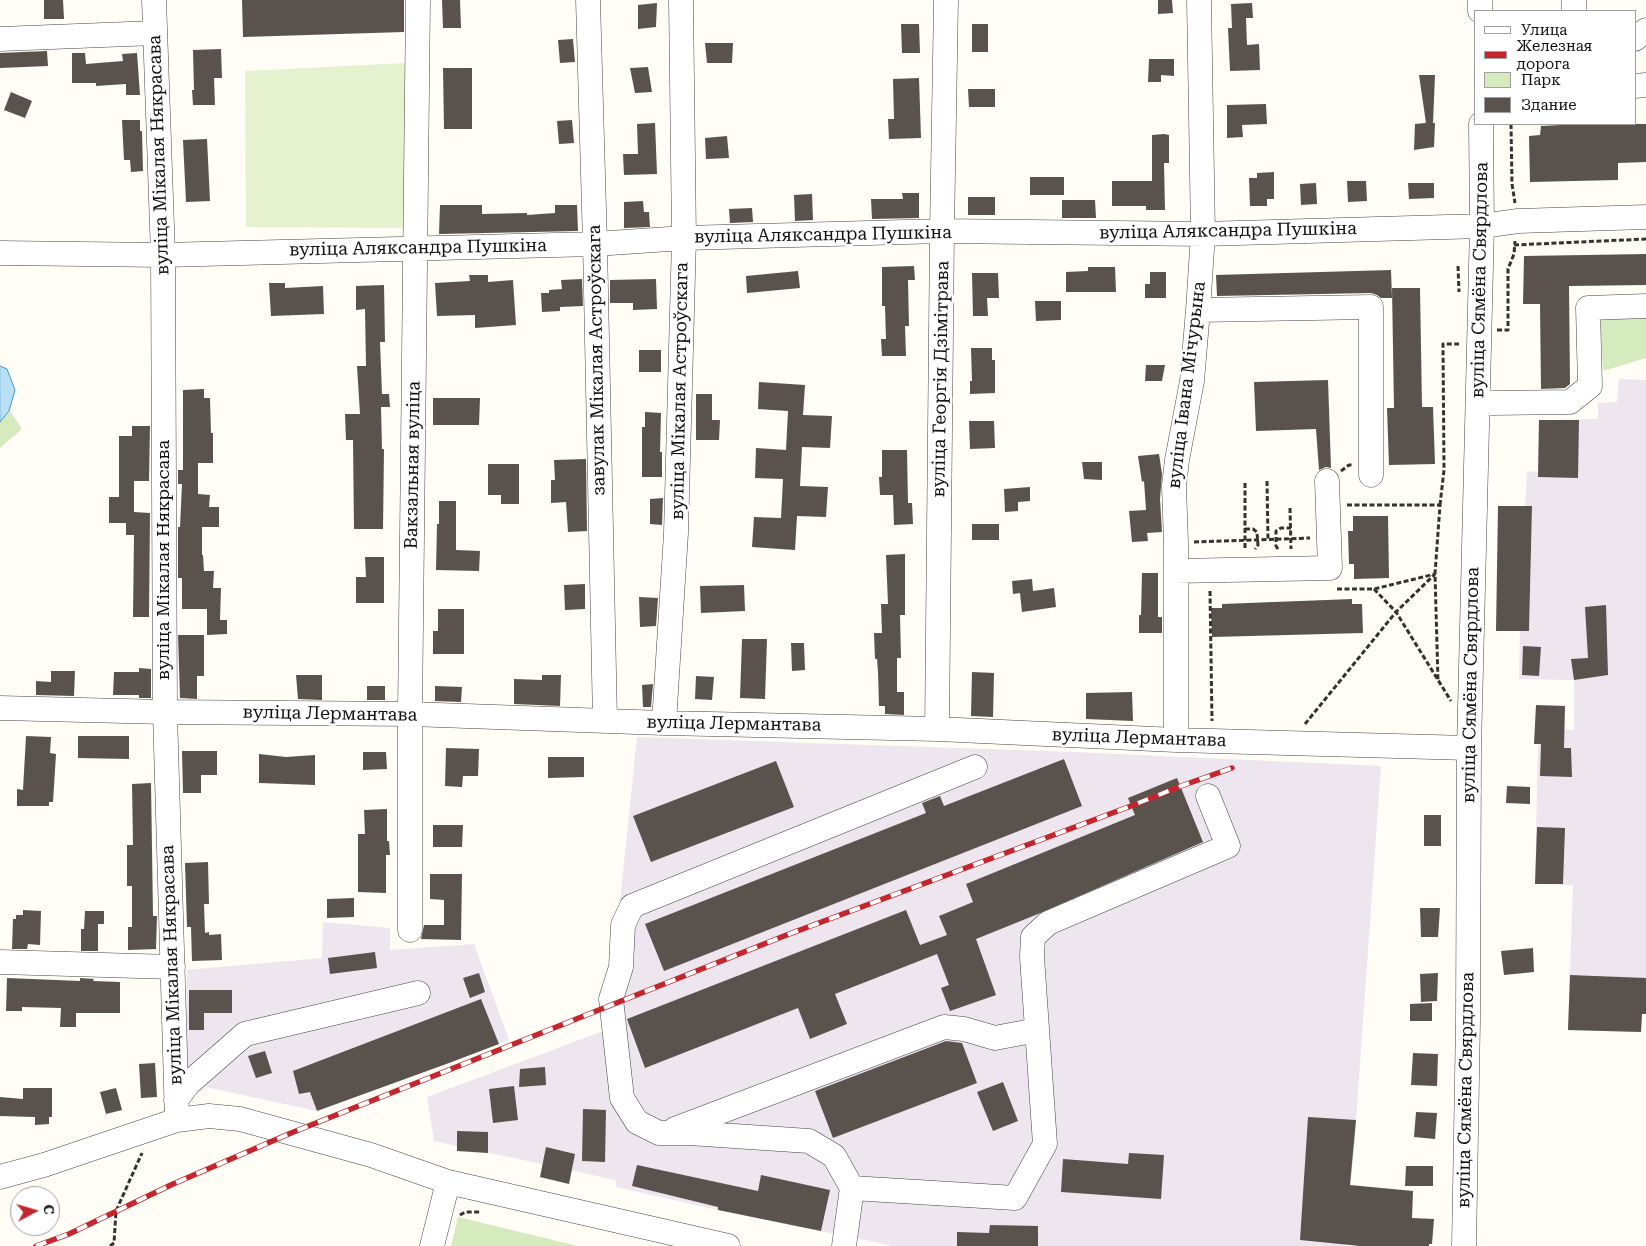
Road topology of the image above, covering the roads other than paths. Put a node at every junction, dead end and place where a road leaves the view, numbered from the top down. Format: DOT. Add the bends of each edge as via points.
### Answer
graph roads {
  1 [pos="154,0"];
  2 [pos="418,0"];
  3 [pos="588,0"];
  4 [pos="681,0"];
  5 [pos="946,0"];
  6 [pos="1199,0"];
  7 [pos="1646,30"];
  8 [pos="155,33"];
  9 [pos="1636,38"];
  10 [pos="0,39"];
  11 [pos="1481,125"];
  12 [pos="1646,217"];
  13 [pos="1482,226"];
  14 [pos="942,231"];
  15 [pos="1203,234"];
  16 [pos="684,238"];
  17 [pos="595,244"];
  18 [pos="415,248"];
  19 [pos="0,253"];
  20 [pos="163,255"];
  21 [pos="1646,306"];
  22 [pos="1198,310"];
  23 [pos="1478,401"];
  24 [pos="1371,475"];
  25 [pos="1327,480"];
  26 [pos="1176,571"];
  27 [pos="0,708"];
  28 [pos="165,712"];
  29 [pos="410,714"];
  30 [pos="604,720"];
  31 [pos="664,722"];
  32 [pos="937,729"];
  33 [pos="1176,740"];
  34 [pos="1469,748"];
  35 [pos="976,766"];
  36 [pos="1208,796"];
  37 [pos="410,930"];
  38 [pos="0,962"];
  39 [pos="173,967"];
  40 [pos="418,993"];
  41 [pos="1037,1030"];
  42 [pos="177,1110"];
  43 [pos="663,1133"];
  44 [pos="0,1177"];
  45 [pos="448,1182"];
  46 [pos="852,1188"];
  47 [pos="632,1236"];
  48 [pos="432,1246"];
  49 [pos="728,1246"];
  50 [pos="844,1246"];
  51 [pos="1464,1246"];
  1 -- 8 [label="street, вуліца Мікалая Някрасава"];
  2 -- 18 [label="street, Вакзальная вуліца"];
  3 -- 17 [label="street, завулак Мікалая Астроўскага"];
  4 -- 16 [label="street, вуліца Мікалая Астроўскага"];
  5 -- 14 [label="street, вуліца Георгія Дзімітрава"];
  6 -- 15 [label="street, вуліца Івана Мічурына"];
  7 -- 9 [label="street"];
  8 -- 10 [label="street"];
  8 -- 20 [label="street, вуліца Мікалая Някрасава"];
  11 -- 13 [label="street, вуліца Сямёна Свярдлова"];
  12 -- 13 [label="street, вуліца Аляксандра Пушкіна" via="1518,221"];
  13 -- 15 [label="street, вуліца Аляксандра Пушкіна"];
  13 -- 23 [label="street, вуліца Сямёна Свярдлова"];
  14 -- 15 [label="street, вуліца Аляксандра Пушкіна"];
  14 -- 16 [label="street, вуліца Аляксандра Пушкіна"];
  14 -- 32 [label="street, вуліца Георгія Дзімітрава"];
  15 -- 22 [label="street, вуліца Івана Мічурына"];
  16 -- 17 [label="street, вуліца Аляксандра Пушкіна"];
  16 -- 31 [label="street, вуліца Мікалая Астроўскага" via="676,533"];
  17 -- 18 [label="street, вуліца Аляксандра Пушкіна"];
  17 -- 30 [label="street, завулак Мікалая Астроўскага"];
  18 -- 20 [label="street, вуліца Аляксандра Пушкіна"];
  18 -- 29 [label="street, Вакзальная вуліца"];
  19 -- 20 [label="street, вуліца Аляксандра Пушкіна"];
  20 -- 28 [label="street, вуліца Мікалая Някрасава"];
  21 -- 23 [label="street" via="1588,308 1590,386 1570,402 1492,404"];
  22 -- 24 [label="street" via="1370,306"];
  22 -- 26 [label="street, вуліца Івана Мічурына" via="1192,380 1176,469"];
  23 -- 34 [label="street, вуліца Сямёна Свярдлова"];
  25 -- 26 [label="street" via="1330,568"];
  26 -- 33 [label="street, вуліца Івана Мічурына"];
  27 -- 28 [label="street, вуліца Лермантава"];
  28 -- 29 [label="street, вуліца Лермантава"];
  28 -- 39 [label="street, вуліца Мікалая Някрасава"];
  29 -- 30 [label="street, вуліца Лермантава"];
  29 -- 37 [label="street, Вакзальная вуліца"];
  30 -- 31 [label="street, вуліца Лермантава"];
  31 -- 32 [label="street, вуліца Лермантава"];
  32 -- 33 [label="street, вуліца Лермантава"];
  33 -- 34 [label="street, вуліца Лермантава"];
  34 -- 51 [label="street, вуліца Сямёна Свярдлова"];
  35 -- 43 [label="street" via="632,906 623,925 620,967 612,999 622,1098 637,1122"];
  36 -- 41 [label="street" via="1228,846 1048,923 1033,937"];
  38 -- 39 [label="street"];
  39 -- 42 [label="street, вуліца Мікалая Някрасава"];
  40 -- 42 [label="street" via="246,1034 189,1083"];
  41 -- 43 [label="street" via="995,1038 944,1027"];
  41 -- 46 [label="street" via="1045,1144 1015,1198"];
  42 -- 44 [label="street" via="153,1127"];
  42 -- 45 [label="street" via="240,1119 371,1155"];
  43 -- 46 [label="street" via="809,1141 834,1156"];
  45 -- 47 [label="street"];
  45 -- 48 [label="street"];
  46 -- 50 [label="street"];
  47 -- 49 [label="street"];
}
